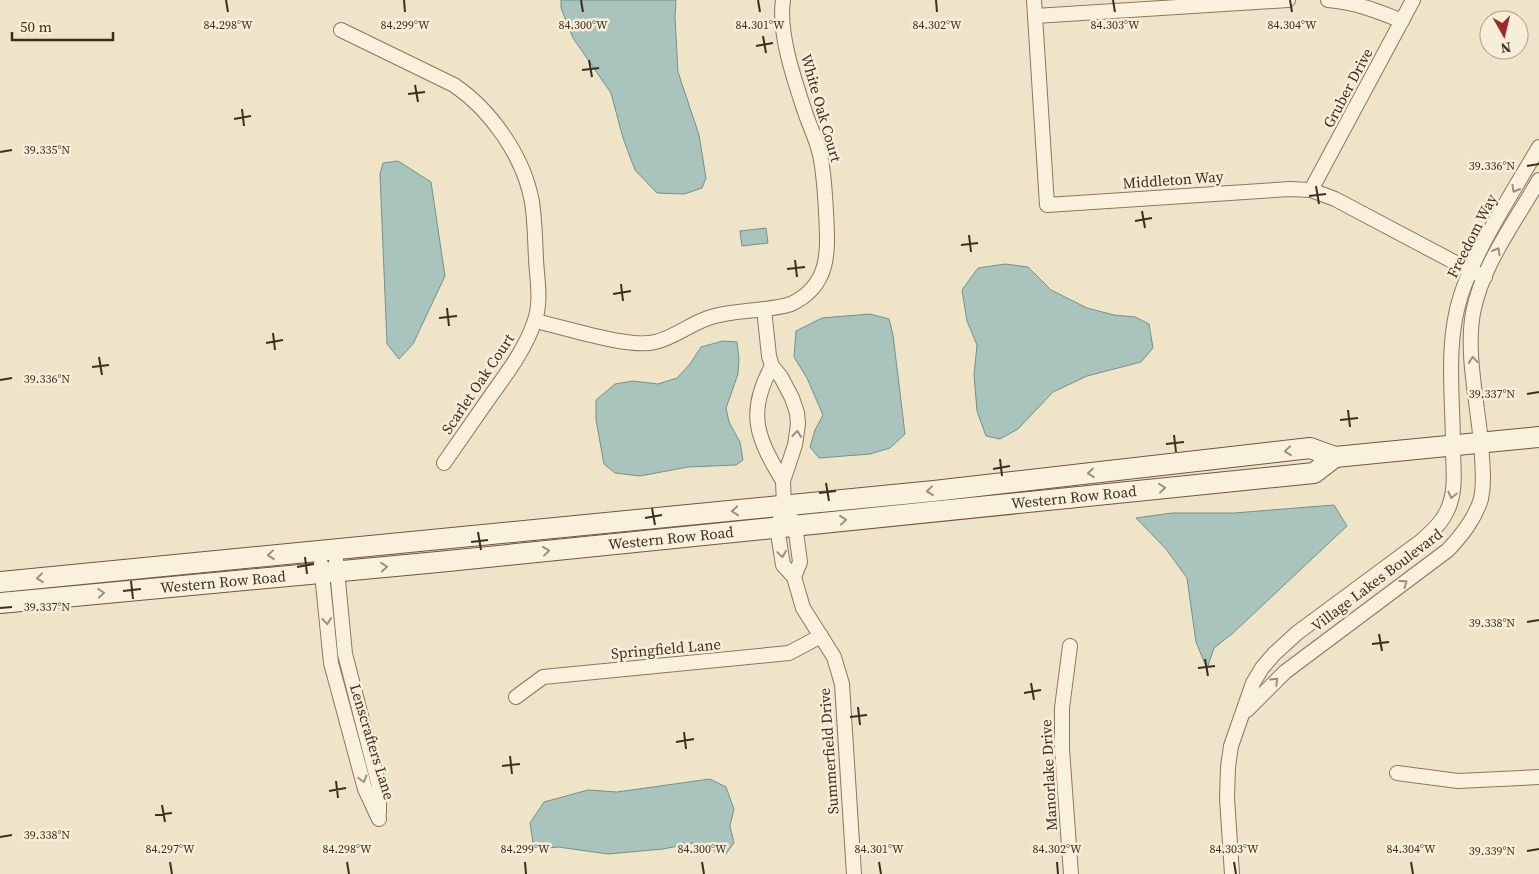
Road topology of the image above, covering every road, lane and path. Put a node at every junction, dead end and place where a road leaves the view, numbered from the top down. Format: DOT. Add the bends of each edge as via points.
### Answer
graph roads {
  1 [pos="783,0"];
  2 [pos="1034,0"];
  3 [pos="1288,0"];
  4 [pos="1328,0"];
  5 [pos="1413,0"];
  6 [pos="1035,16"];
  7 [pos="1402,21"];
  8 [pos="341,30"];
  9 [pos="1539,147"];
  10 [pos="1539,180"];
  11 [pos="1311,190"];
  12 [pos="1471,271"];
  13 [pos="1485,277"];
  14 [pos="764,309"];
  15 [pos="535,321"];
  16 [pos="772,366"];
  17 [pos="1539,437"];
  18 [pos="1454,441"];
  19 [pos="1482,444"];
  20 [pos="1335,457"];
  21 [pos="444,463"];
  22 [pos="783,481"];
  23 [pos="784,506"];
  24 [pos="786,526"];
  25 [pos="327,550"];
  26 [pos="329,572"];
  27 [pos="0,582"];
  28 [pos="0,603"];
  29 [pos="821,636"];
  30 [pos="1070,646"];
  31 [pos="516,697"];
  32 [pos="1241,716"];
  33 [pos="1397,773"];
  34 [pos="1539,777"];
  35 [pos="854,874"];
  36 [pos="1070,874"];
  37 [pos="1232,874"];
  1 -- 14 [label="street, White Oak Court" via="781,12 785,42 820,155 828,247 824,268 808,294 791,304"];
  2 -- 6 [label="street, Middleton Way"];
  3 -- 6 [label="street"];
  4 -- 7 [label="street" via="1344,1"];
  5 -- 7 [label="street, Gruber Drive"];
  6 -- 11 [label="street, Middleton Way" via="1047,205"];
  7 -- 11 [label="street, Gruber Drive"];
  8 -- 15 [label="street, Scarlet Oak Court" via="454,84 471,96 498,126 526,180 531,200 538,282"];
  9 -- 12 [label="street, Freedom Way, one-way"];
  13 -- 10 [label="street, Freedom Way, one-way"];
  11 -- 12 [label="street, Middleton Way" via="1335,199"];
  12 -- 13 [label="street, Middleton Way"];
  12 -- 18 [label="street, Freedom Way" via="1461,296 1452,338"];
  19 -- 13 [label="street, Freedom Way, one-way" via="1471,330"];
  14 -- 15 [label="street, White Oak Court" via="710,317 674,337 644,344"];
  14 -- 16 [label="street"];
  15 -- 21 [label="street, Scarlet Oak Court" via="511,367"];
  22 -- 16 [label="street, one-way" via="795,445 797,420 792,398"];
  16 -- 22 [label="street" via="757,402 757,423 770,459"];
  17 -- 19 [label="street, Western Row Road"];
  18 -- 19 [label="street, Western Row Road"];
  18 -- 20 [label="street, Western Row Road"];
  18 -- 32 [label="street, Village Lakes Boulevard, one-way" via="1453,493 1438,524 1420,542 1274,654 1253,684"];
  32 -- 19 [label="street, Village Lakes Boulevard, one-way" via="1284,672 1442,555 1462,535 1481,499 1484,478"];
  20 -- 23 [label="street, Western Row Road, one-way" via="1310,448"];
  24 -- 20 [label="street, Western Row Road, one-way" via="1314,473"];
  22 -- 23 [label="street"];
  23 -- 24 [label="street"];
  23 -- 25 [label="street, Western Row Road, one-way"];
  26 -- 24 [label="street, Western Row Road, one-way"];
  24 -- 29 [label="street, Summerfield Drive" via="783,565 794,577 803,608"];
  25 -- 26 [label="street, Lenscrafters Lane"];
  25 -- 27 [label="street, Western Row Road, one-way"];
  26 -- 26 [label="street, Lenscrafters Lane, one-way" via="331,663 366,789 379,819 379,786 345,654"];
  28 -- 26 [label="street, Western Row Road, one-way"];
  29 -- 31 [label="street, Springfield Lane" via="789,653 543,677"];
  29 -- 35 [label="street, Summerfield Drive" via="834,657 842,684"];
  30 -- 36 [label="street, Manorlake Drive" via="1064,687 1062,749"];
  32 -- 37 [label="street, Village Lakes Boulevard" via="1228,767"];
  33 -- 34 [label="street" via="1458,780"];
}
